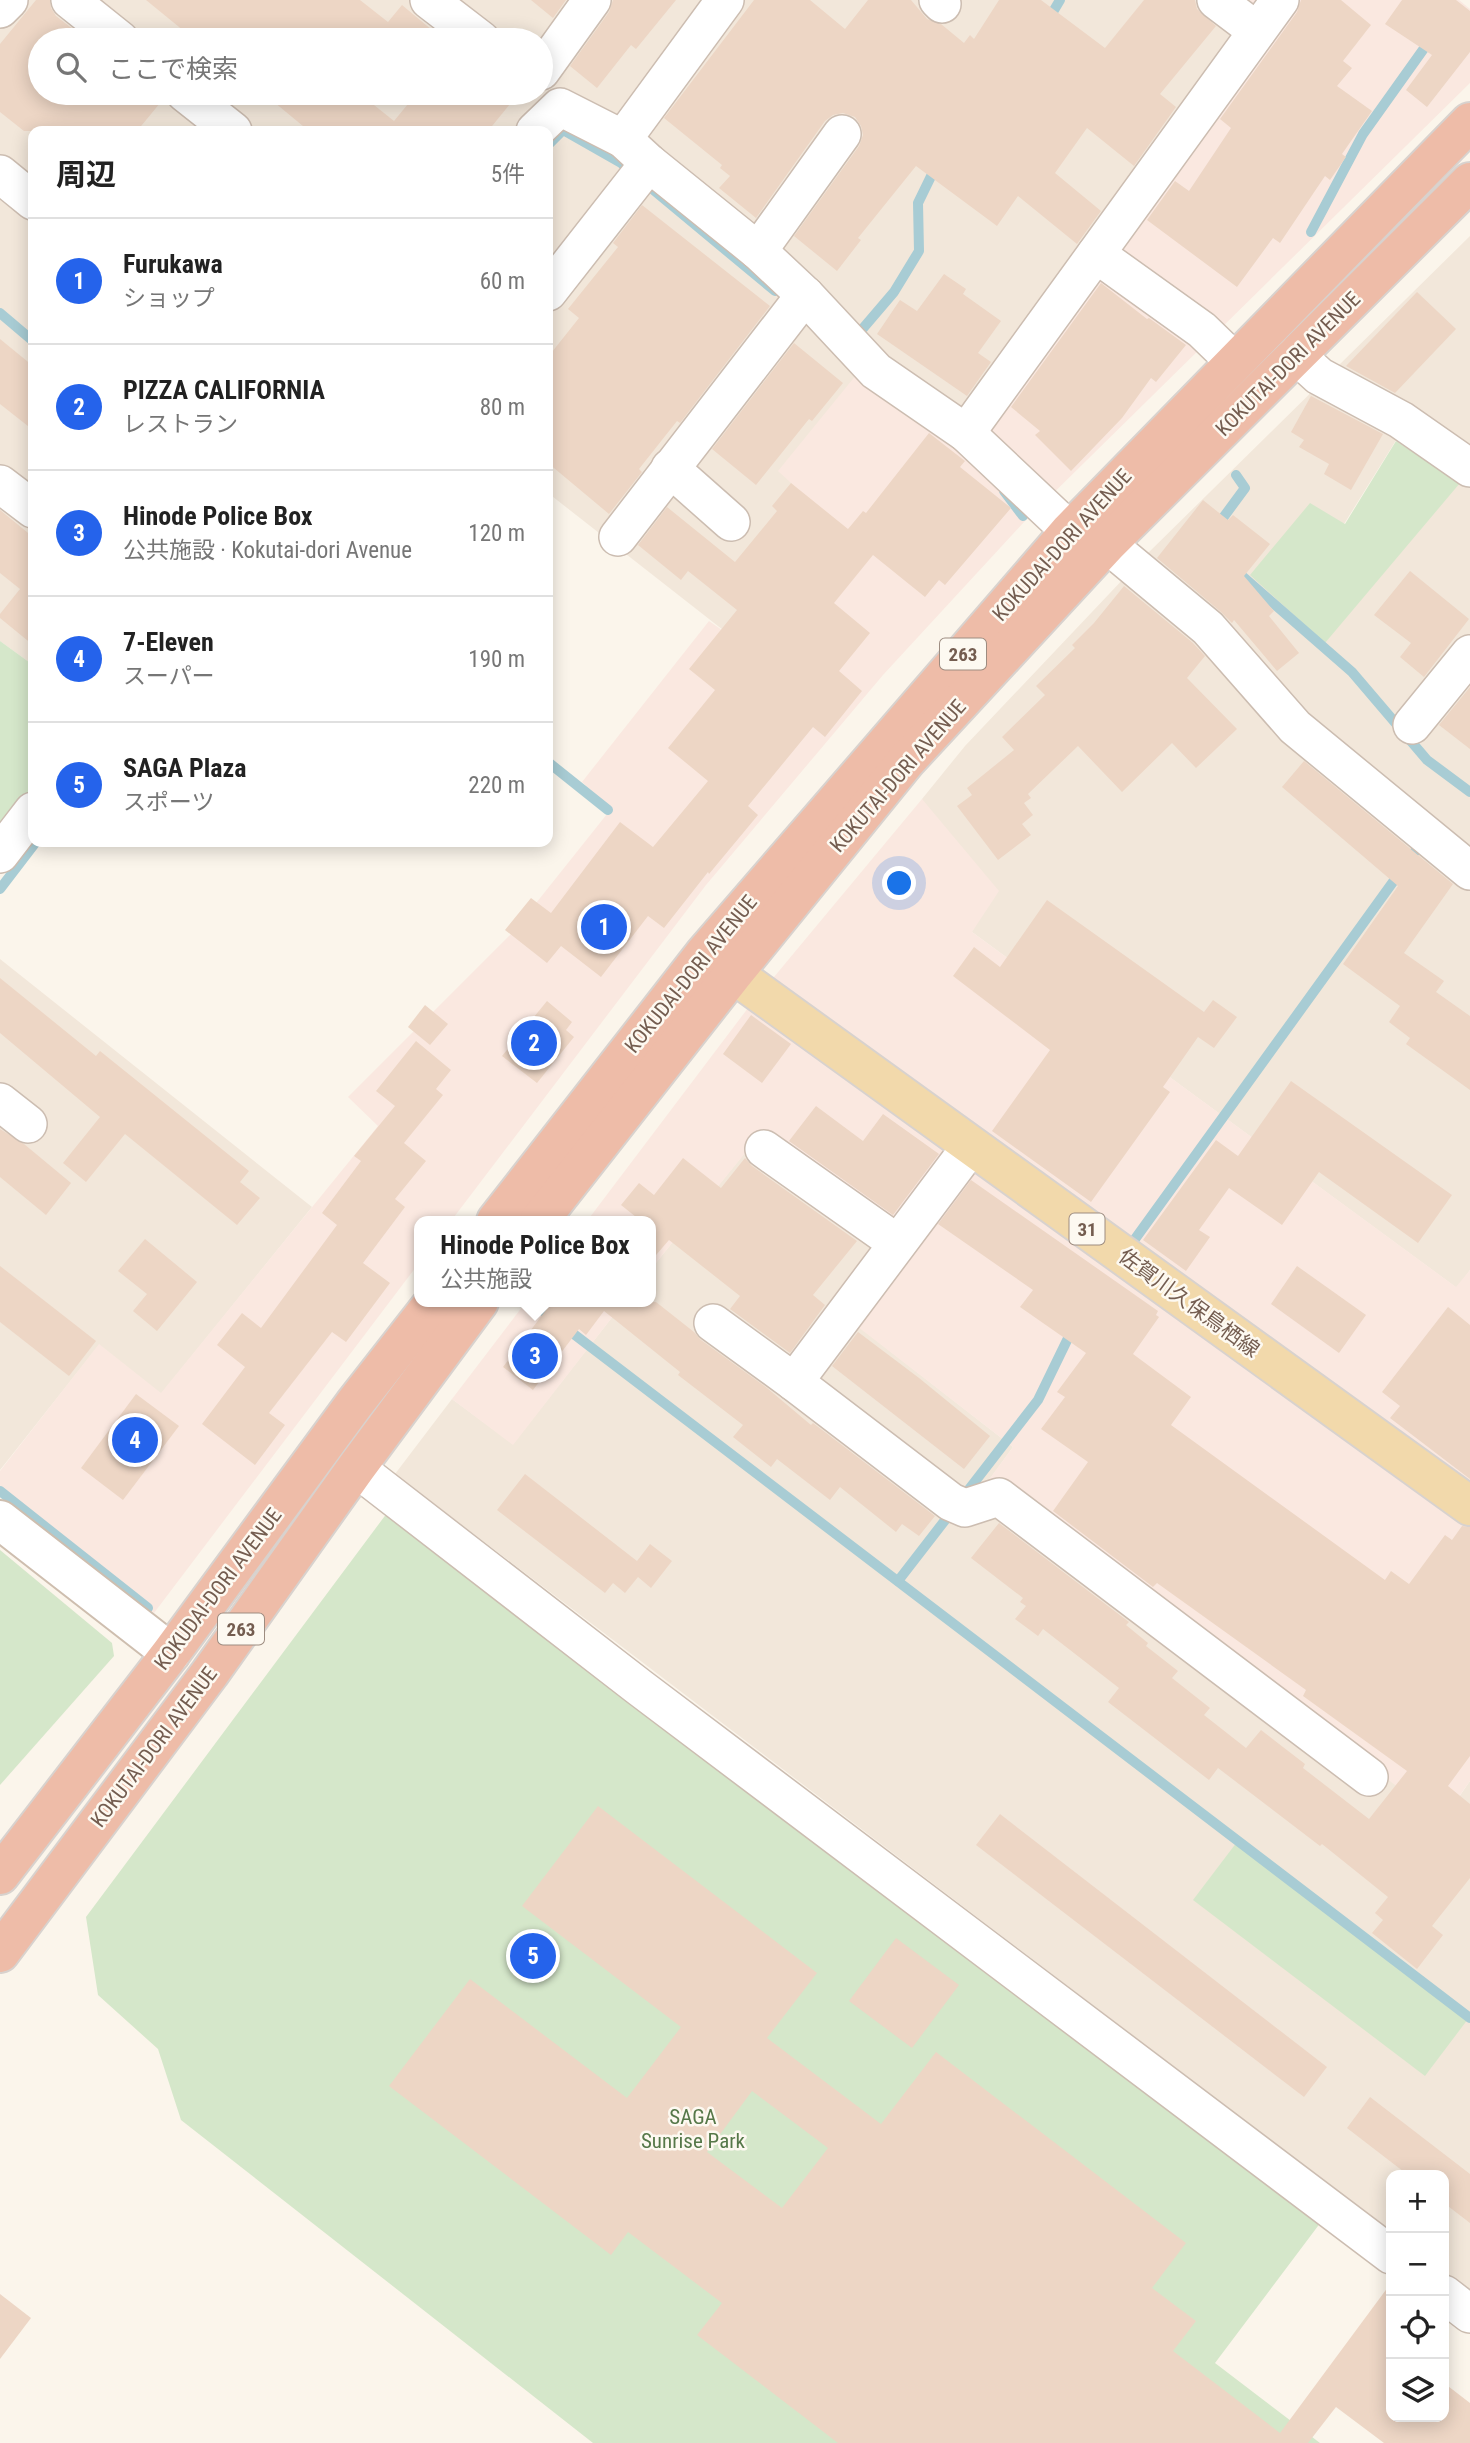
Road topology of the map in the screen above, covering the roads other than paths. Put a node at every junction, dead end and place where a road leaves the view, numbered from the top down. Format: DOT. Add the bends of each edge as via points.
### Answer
graph roads {
  1 [pos="9,0"];
  2 [pos="70,0"];
  3 [pos="429,0"];
  4 [pos="592,0"];
  5 [pos="725,0"];
  6 [pos="1216,0"];
  7 [pos="1280,0"];
  8 [pos="0,9"];
  9 [pos="105,28"];
  10 [pos="465,28"];
  11 [pos="1258,31"];
  12 [pos="553,56"];
  13 [pos="200,105"];
  14 [pos="548,119"];
  15 [pos="1470,122"];
  16 [pos="227,126"];
  17 [pos="842,134"];
  18 [pos="634,163"];
  19 [pos="0,174"];
  20 [pos="1470,183"];
  21 [pos="28,197"];
  22 [pos="758,251"];
  23 [pos="1096,254"];
  24 [pos="553,284"];
  25 [pos="795,308"];
  26 [pos="1297,355"];
  27 [pos="1235,362"];
  28 [pos="966,433"];
  29 [pos="670,468"];
  30 [pos="1470,468"];
  31 [pos="0,484"];
  32 [pos="28,505"];
  33 [pos="731,522"];
  34 [pos="1070,531"];
  35 [pos="618,537"];
  36 [pos="1107,544"];
  37 [pos="1470,654"];
  38 [pos="1412,725"];
  39 [pos="28,818"];
  40 [pos="0,854"];
  41 [pos="1470,871"];
  42 [pos="719,963"];
  43 [pos="0,1102"];
  44 [pos="28,1124"];
  45 [pos="971,1146"];
  46 [pos="764,1149"];
  47 [pos="500,1216"];
  48 [pos="542,1216"];
  49 [pos="897,1243"];
  50 [pos="430,1307"];
  51 [pos="475,1307"];
  52 [pos="713,1323"];
  53 [pos="794,1382"];
  54 [pos="356,1468"];
  55 [pos="1470,1506"];
  56 [pos="0,1520"];
  57 [pos="171,1653"];
  58 [pos="1369,1777"];
  59 [pos="0,1875"];
  60 [pos="0,1953"];
  61 [pos="1386,2251"];
  62 [pos="1447,2296"];
  63 [pos="1470,2314"];
  1 -- 8 [label="street"];
  2 -- 9 [label="street"];
  3 -- 10 [label="street"];
  4 -- 12 [label="street"];
  5 -- 18 [label="street"];
  6 -- 11 [label="street"];
  7 -- 11 [label="street"];
  11 -- 23 [label="street"];
  13 -- 16 [label="street"];
  14 -- 18 [label="street"];
  15 -- 27 [label="highway, KOKUDAI-DORI AVENUE / 263"];
  17 -- 22 [label="street"];
  18 -- 22 [label="street"];
  18 -- 24 [label="street"];
  19 -- 21 [label="street"];
  20 -- 26 [label="highway, KOKUTAI-DORI AVENUE / 263"];
  22 -- 25 [label="street"];
  23 -- 27 [label="street" via="1202,330"];
  23 -- 28 [label="street"];
  25 -- 28 [label="street"];
  25 -- 29 [label="street"];
  26 -- 30 [label="street" via="1319,376 1401,420"];
  26 -- 36 [label="highway, KOKUTAI-DORI AVENUE / 263"];
  27 -- 34 [label="highway, KOKUDAI-DORI AVENUE / 263"];
  28 -- 34 [label="street"];
  29 -- 33 [label="street"];
  29 -- 35 [label="street"];
  31 -- 32 [label="street"];
  34 -- 42 [label="highway, KOKUDAI-DORI AVENUE / 263"];
  36 -- 41 [label="street" via="1208,628 1295,727"];
  36 -- 42 [label="highway, KOKUTAI-DORI AVENUE / 263"];
  37 -- 38 [label="street"];
  39 -- 40 [label="street"];
  42 -- 45 [label="main road, 佐賀川久保鳥栖線 / 31"];
  42 -- 47 [label="highway, KOKUDAI-DORI AVENUE / 263"];
  42 -- 48 [label="highway, KOKUTAI-DORI AVENUE / 263"];
  43 -- 44 [label="street"];
  45 -- 49 [label="street"];
  45 -- 55 [label="main road, 佐賀川久保鳥栖線 / 31"];
  46 -- 49 [label="street"];
  49 -- 53 [label="street"];
  50 -- 57 [label="highway, KOKUDAI-DORI AVENUE / 263"];
  51 -- 54 [label="highway, KOKUTAI-DORI AVENUE / 263"];
  52 -- 53 [label="street"];
  53 -- 58 [label="street" via="958,1505 999,1497"];
  54 -- 60 [label="highway, KOKUTAI-DORI AVENUE / 263" via="210,1673"];
  54 -- 61 [label="street"];
  56 -- 57 [label="street"];
  57 -- 59 [label="highway, KOKUDAI-DORI AVENUE / 263"];
  62 -- 63 [label="street"];
}
